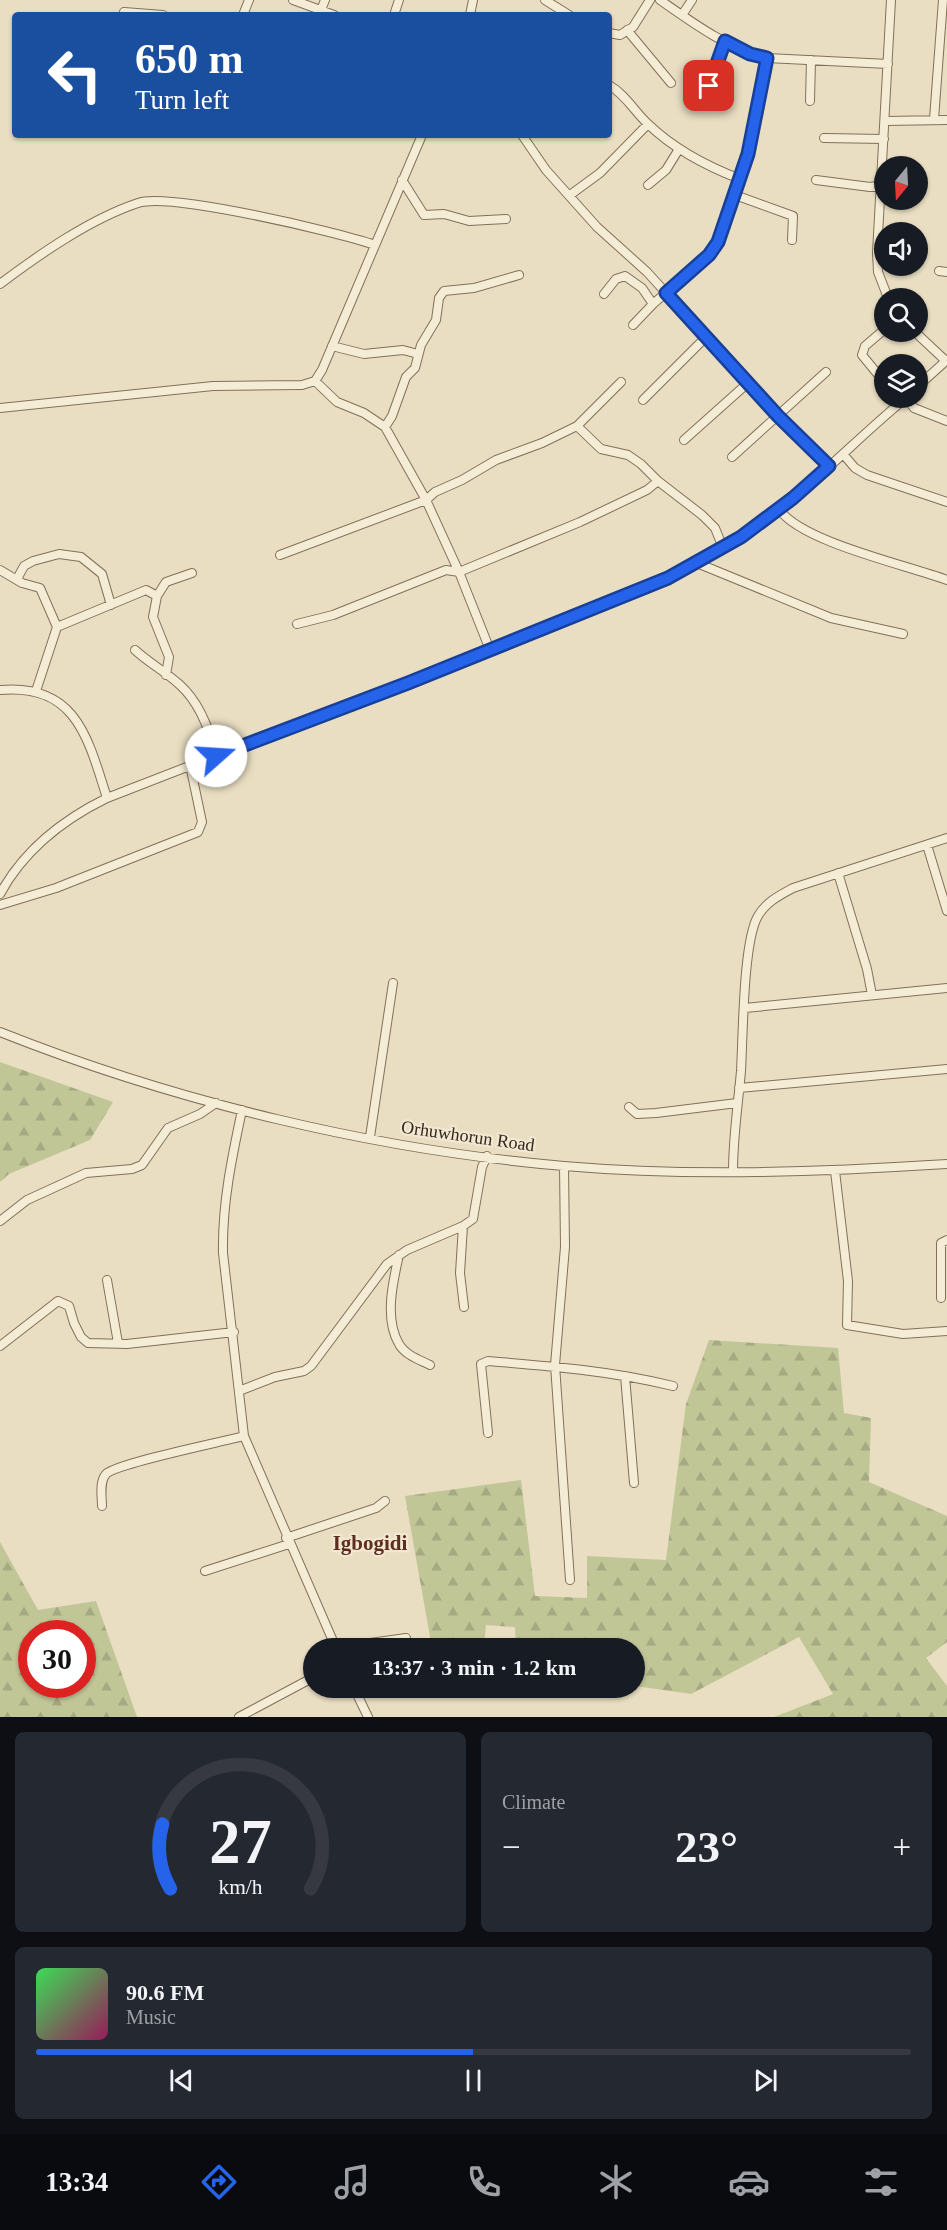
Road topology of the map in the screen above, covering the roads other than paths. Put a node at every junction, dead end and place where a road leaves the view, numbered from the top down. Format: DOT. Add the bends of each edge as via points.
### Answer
graph roads {
  1 [pos="293,0"];
  2 [pos="325,0"];
  3 [pos="545,0"];
  4 [pos="650,0"];
  5 [pos="660,0"];
  6 [pos="692,0"];
  7 [pos="891,0"];
  8 [pos="943,0"];
  9 [pos="321,10"];
  10 [pos="326,12"];
  11 [pos="564,12"];
  12 [pos="682,15"];
  13 [pos="627,30"];
  14 [pos="612,34"];
  15 [pos="725,41"];
  16 [pos="767,58"];
  17 [pos="811,60"];
  18 [pos="888,64"];
  19 [pos="671,83"];
  20 [pos="709,86"];
  21 [pos="612,87"];
  22 [pos="810,101"];
  23 [pos="934,119"];
  24 [pos="947,120"];
  25 [pos="885,121"];
  26 [pos="648,124"];
  27 [pos="421,138"];
  28 [pos="524,138"];
  29 [pos="824,138"];
  30 [pos="884,139"];
  31 [pos="679,149"];
  32 [pos="883,156"];
  33 [pos="740,179"];
  34 [pos="402,180"];
  35 [pos="816,180"];
  36 [pos="648,185"];
  37 [pos="874,186"];
  38 [pos="570,195"];
  39 [pos="735,195"];
  40 [pos="880,210"];
  41 [pos="506,219"];
  42 [pos="792,240"];
  43 [pos="375,245"];
  44 [pos="519,275"];
  45 [pos="0,284"];
  46 [pos="884,288"];
  47 [pos="666,293"];
  48 [pos="604,294"];
  49 [pos="653,304"];
  50 [pos="633,325"];
  51 [pos="706,337"];
  52 [pos="874,338"];
  53 [pos="926,342"];
  54 [pos="332,346"];
  55 [pos="418,354"];
  56 [pos="946,361"];
  57 [pos="874,370"];
  58 [pos="826,372"];
  59 [pos="928,377"];
  60 [pos="315,381"];
  61 [pos="621,382"];
  62 [pos="749,382"];
  63 [pos="643,400"];
  64 [pos="0,408"];
  65 [pos="892,408"];
  66 [pos="914,408"];
  67 [pos="778,416"];
  68 [pos="947,421"];
  69 [pos="577,426"];
  70 [pos="385,427"];
  71 [pos="684,440"];
  72 [pos="843,454"];
  73 [pos="732,458"];
  74 [pos="829,466"];
  75 [pos="658,481"];
  76 [pos="426,500"];
  77 [pos="947,502"];
  78 [pos="779,509"];
  79 [pos="723,548"];
  80 [pos="280,555"];
  81 [pos="697,563"];
  82 [pos="0,570"];
  83 [pos="459,572"];
  84 [pos="192,573"];
  85 [pos="17,579"];
  86 [pos="947,580"];
  87 [pos="157,596"];
  88 [pos="111,605"];
  89 [pos="297,624"];
  90 [pos="57,627"];
  91 [pos="903,634"];
  92 [pos="135,650"];
  93 [pos="490,650"];
  94 [pos="166,675"];
  95 [pos="0,690"];
  96 [pos="36,691"];
  97 [pos="216,756"];
  98 [pos="190,765"];
  99 [pos="106,798"];
  100 [pos="947,838"];
  101 [pos="927,844"];
  102 [pos="838,873"];
  103 [pos="0,894"];
  104 [pos="0,905"];
  105 [pos="947,911"];
  106 [pos="393,983"];
  107 [pos="947,988"];
  108 [pos="872,995"];
  109 [pos="745,1008"];
  110 [pos="0,1032"];
  111 [pos="947,1069"];
  112 [pos="739,1088"];
  113 [pos="216,1103"];
  114 [pos="737,1103"];
  115 [pos="629,1107"];
  116 [pos="242,1110"];
  117 [pos="370,1137"];
  118 [pos="487,1156"];
  119 [pos="947,1164"];
  120 [pos="564,1166"];
  121 [pos="835,1171"];
  122 [pos="733,1172"];
  123 [pos="0,1221"];
  124 [pos="463,1226"];
  125 [pos="947,1240"];
  126 [pos="399,1255"];
  127 [pos="107,1280"];
  128 [pos="941,1298"];
  129 [pos="464,1307"];
  130 [pos="947,1331"];
  131 [pos="234,1332"];
  132 [pos="118,1344"];
  133 [pos="0,1346"];
  134 [pos="430,1365"];
  135 [pos="555,1365"];
  136 [pos="625,1376"];
  137 [pos="673,1386"];
  138 [pos="239,1391"];
  139 [pos="488,1433"];
  140 [pos="244,1436"];
  141 [pos="634,1483"];
  142 [pos="385,1501"];
  143 [pos="102,1506"];
  144 [pos="288,1541"];
  145 [pos="205,1571"];
  146 [pos="570,1580"];
  147 [pos="332,1638"];
  148 [pos="303,1683"];
  149 [pos="359,1698"];
  150 [pos="239,1717"];
  151 [pos="368,1717"];
  1 -- 9 [label="street"];
  2 -- 9 [label="street"];
  3 -- 11 [label="street"];
  4 -- 13 [label="street"];
  5 -- 12 [label="street"];
  6 -- 12 [label="street"];
  7 -- 18 [label="street"];
  8 -- 23 [label="street"];
  9 -- 10 [label="street"];
  12 -- 15 [label="street"];
  13 -- 14 [label="street" via="620,35"];
  13 -- 19 [label="street"];
  15 -- 16 [label="street"];
  15 -- 20 [label="street"];
  16 -- 17 [label="street"];
  16 -- 33 [label="street"];
  17 -- 18 [label="street"];
  17 -- 22 [label="street"];
  18 -- 25 [label="street"];
  21 -- 26 [label="street"];
  23 -- 24 [label="street"];
  23 -- 25 [label="street"];
  25 -- 30 [label="street"];
  26 -- 31 [label="street"];
  26 -- 38 [label="street" via="600,173"];
  27 -- 34 [label="street"];
  28 -- 38 [label="street"];
  29 -- 30 [label="street"];
  30 -- 32 [label="street"];
  31 -- 33 [label="street" via="704,165"];
  31 -- 36 [label="street" via="666,170"];
  33 -- 39 [label="street"];
  34 -- 41 [label="street" via="424,215 444,214 469,221"];
  34 -- 43 [label="street"];
  35 -- 37 [label="street"];
  38 -- 47 [label="street" via="597,227"];
  39 -- 42 [label="street" via="793,216"];
  39 -- 47 [label="street" via="718,242 709,255"];
  40 -- 46 [label="street" via="877,253"];
  43 -- 45 [label="street" via="154,199 137,203 87,228 25,264"];
  43 -- 54 [label="street"];
  44 -- 55 [label="street" via="474,288 444,291 439,297 436,320"];
  47 -- 49 [label="street"];
  47 -- 51 [label="street"];
  48 -- 49 [label="street" via="616,279 625,276 642,288"];
  49 -- 50 [label="street"];
  51 -- 62 [label="street"];
  51 -- 63 [label="street"];
  52 -- 57 [label="street" via="862,355"];
  53 -- 56 [label="street"];
  54 -- 55 [label="street" via="364,354 403,350"];
  54 -- 60 [label="street"];
  55 -- 70 [label="street" via="415,368 406,377"];
  56 -- 59 [label="street"];
  58 -- 67 [label="street"];
  60 -- 64 [label="street" via="302,385 213,386"];
  60 -- 70 [label="street" via="337,402"];
  61 -- 69 [label="street"];
  62 -- 67 [label="street"];
  62 -- 71 [label="street"];
  65 -- 72 [label="street"];
  66 -- 68 [label="street"];
  67 -- 73 [label="street"];
  67 -- 74 [label="street"];
  69 -- 75 [label="street" via="601,449 628,455"];
  69 -- 76 [label="street" via="496,460"];
  70 -- 76 [label="street"];
  72 -- 74 [label="street"];
  72 -- 77 [label="street" via="867,475"];
  74 -- 78 [label="street"];
  75 -- 79 [label="street" via="715,528"];
  75 -- 83 [label="street" via="580,522"];
  76 -- 80 [label="street"];
  76 -- 83 [label="street"];
  78 -- 79 [label="street"];
  78 -- 86 [label="street" via="794,525 835,543"];
  79 -- 81 [label="street"];
  81 -- 91 [label="street" via="831,618"];
  81 -- 93 [label="street" via="637,592"];
  82 -- 85 [label="street"];
  83 -- 89 [label="street" via="446,570 333,615"];
  83 -- 93 [label="street"];
  84 -- 87 [label="street" via="166,582"];
  85 -- 88 [label="street" via="24,566 33,561 59,555 81,556 102,574"];
  85 -- 90 [label="street" via="40,588"];
  87 -- 88 [label="street" via="146,590"];
  87 -- 94 [label="street" via="153,617 170,657"];
  88 -- 90 [label="street"];
  90 -- 96 [label="street"];
  92 -- 94 [label="street"];
  93 -- 97 [label="street"];
  94 -- 97 [label="street" via="194,701"];
  95 -- 96 [label="street"];
  96 -- 99 [label="street" via="66,707 75,718"];
  97 -- 98 [label="street"];
  98 -- 99 [label="street"];
  98 -- 104 [label="street" via="202,822 198,832 56,888"];
  99 -- 103 [label="street" via="47,835 28,854"];
  100 -- 101 [label="street"];
  101 -- 102 [label="street"];
  101 -- 105 [label="street"];
  102 -- 108 [label="street"];
  102 -- 109 [label="street" via="774,898 758,914 753,927"];
  106 -- 117 [label="street"];
  107 -- 108 [label="street"];
  108 -- 109 [label="street"];
  109 -- 112 [label="street"];
  110 -- 113 [label="street, Orhuwhorun Road" via="104,1070"];
  111 -- 112 [label="street"];
  112 -- 114 [label="street"];
  113 -- 116 [label="street, Orhuwhorun Road"];
  113 -- 123 [label="street" via="168,1128 142,1165 86,1173 27,1200"];
  114 -- 115 [label="street" via="637,1114"];
  114 -- 122 [label="street"];
  116 -- 117 [label="street, Orhuwhorun Road"];
  116 -- 131 [label="street" via="222,1225"];
  117 -- 118 [label="street, Orhuwhorun Road"];
  118 -- 120 [label="street, Orhuwhorun Road"];
  118 -- 124 [label="street" via="476,1214"];
  119 -- 121 [label="street, Orhuwhorun Road"];
  120 -- 122 [label="street, Orhuwhorun Road"];
  120 -- 135 [label="street" via="565,1247"];
  121 -- 122 [label="street, Orhuwhorun Road"];
  121 -- 130 [label="street" via="848,1281 847,1325 903,1334"];
  124 -- 126 [label="street"];
  124 -- 129 [label="street" via="460,1273"];
  125 -- 128 [label="street" via="941,1244"];
  126 -- 134 [label="street" via="392,1305 395,1335 404,1351"];
  126 -- 138 [label="street" via="368,1287 311,1366"];
  127 -- 132 [label="street"];
  131 -- 132 [label="street"];
  131 -- 138 [label="street"];
  132 -- 133 [label="street" via="88,1343 81,1337 69,1306 58,1301"];
  135 -- 136 [label="street"];
  135 -- 139 [label="street" via="488,1361 481,1364"];
  135 -- 146 [label="street"];
  136 -- 137 [label="street"];
  136 -- 141 [label="street"];
  138 -- 140 [label="street"];
  140 -- 143 [label="street" via="110,1471 102,1481"];
  140 -- 144 [label="street"];
  142 -- 144 [label="street" via="376,1508"];
  144 -- 145 [label="street"];
  144 -- 147 [label="street"];
  148 -- 150 [label="street"];
  149 -- 151 [label="street"];
}
